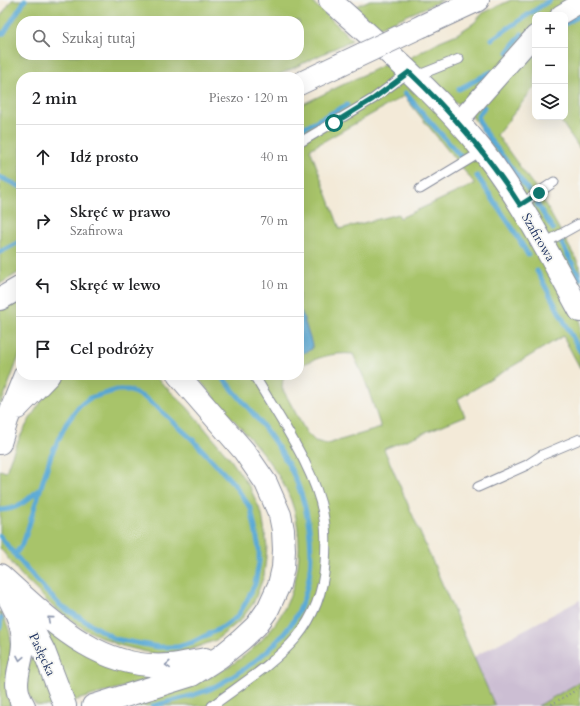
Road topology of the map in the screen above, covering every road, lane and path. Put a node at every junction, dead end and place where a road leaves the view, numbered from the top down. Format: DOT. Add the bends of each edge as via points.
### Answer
graph roads {
  1 [pos="330,0"];
  2 [pos="478,0"];
  3 [pos="580,3"];
  4 [pos="565,12"];
  5 [pos="532,38"];
  6 [pos="459,58"];
  7 [pos="406,69"];
  8 [pos="304,82"];
  9 [pos="458,122"];
  10 [pos="304,140"];
  11 [pos="483,151"];
  12 [pos="554,182"];
  13 [pos="420,189"];
  14 [pos="520,205"];
  15 [pos="579,224"];
  16 [pos="543,244"];
  17 [pos="16,290"];
  18 [pos="0,299"];
  19 [pos="579,308"];
  20 [pos="23,380"];
  21 [pos="44,380"];
  22 [pos="182,380"];
  23 [pos="257,380"];
  24 [pos="7,420"];
  25 [pos="580,440"];
  26 [pos="0,443"];
  27 [pos="478,487"];
  28 [pos="0,575"];
  29 [pos="0,585"];
  30 [pos="13,606"];
  31 [pos="220,657"];
  32 [pos="580,688"];
  33 [pos="24,706"];
  34 [pos="65,706"];
  35 [pos="93,706"];
  36 [pos="212,706"];
  37 [pos="548,706"];
  1 -- 7 [label="main road, Szafirowa"];
  2 -- 8 [label="main road, bridge"];
  3 -- 4 [label="street"];
  5 -- 9 [label="street"];
  6 -- 7 [label="lane"];
  7 -- 9 [label="main road, Szafirowa"];
  7 -- 10 [label="lane" via="373,99"];
  9 -- 11 [label="main road, Szafirowa"];
  11 -- 13 [label="lane"];
  11 -- 14 [label="main road, Szafirowa"];
  12 -- 14 [label="lane"];
  14 -- 16 [label="main road, Szafirowa"];
  15 -- 16 [label="lane"];
  16 -- 19 [label="main road, Szafirowa"];
  17 -- 18 [label="main road"];
  20 -- 24 [label="main road"];
  21 -- 24 [label="main road"];
  22 -- 31 [label="main road" via="253,463 274,500 283,530 282,568 268,609 256,626"];
  23 -- 36 [label="lane" via="297,449 317,491 326,538 324,580 311,616 297,636 275,658"];
  24 -- 26 [label="main road"];
  25 -- 27 [label="lane" via="542,455 527,465"];
  31 -- 28 [label="main road, one-way" via="169,665 148,665 105,654 66,632"];
  29 -- 30 [label="main road, Pasłęcka"];
  30 -- 33 [label="main road, Pasłęcka, one-way" via="22,632 23,644 16,684 17,693"];
  30 -- 34 [label="main road, Pasłęcka" via="32,628 44,651"];
  31 -- 35 [label="main road" via="192,675"];
  32 -- 37 [label="path"];
}
